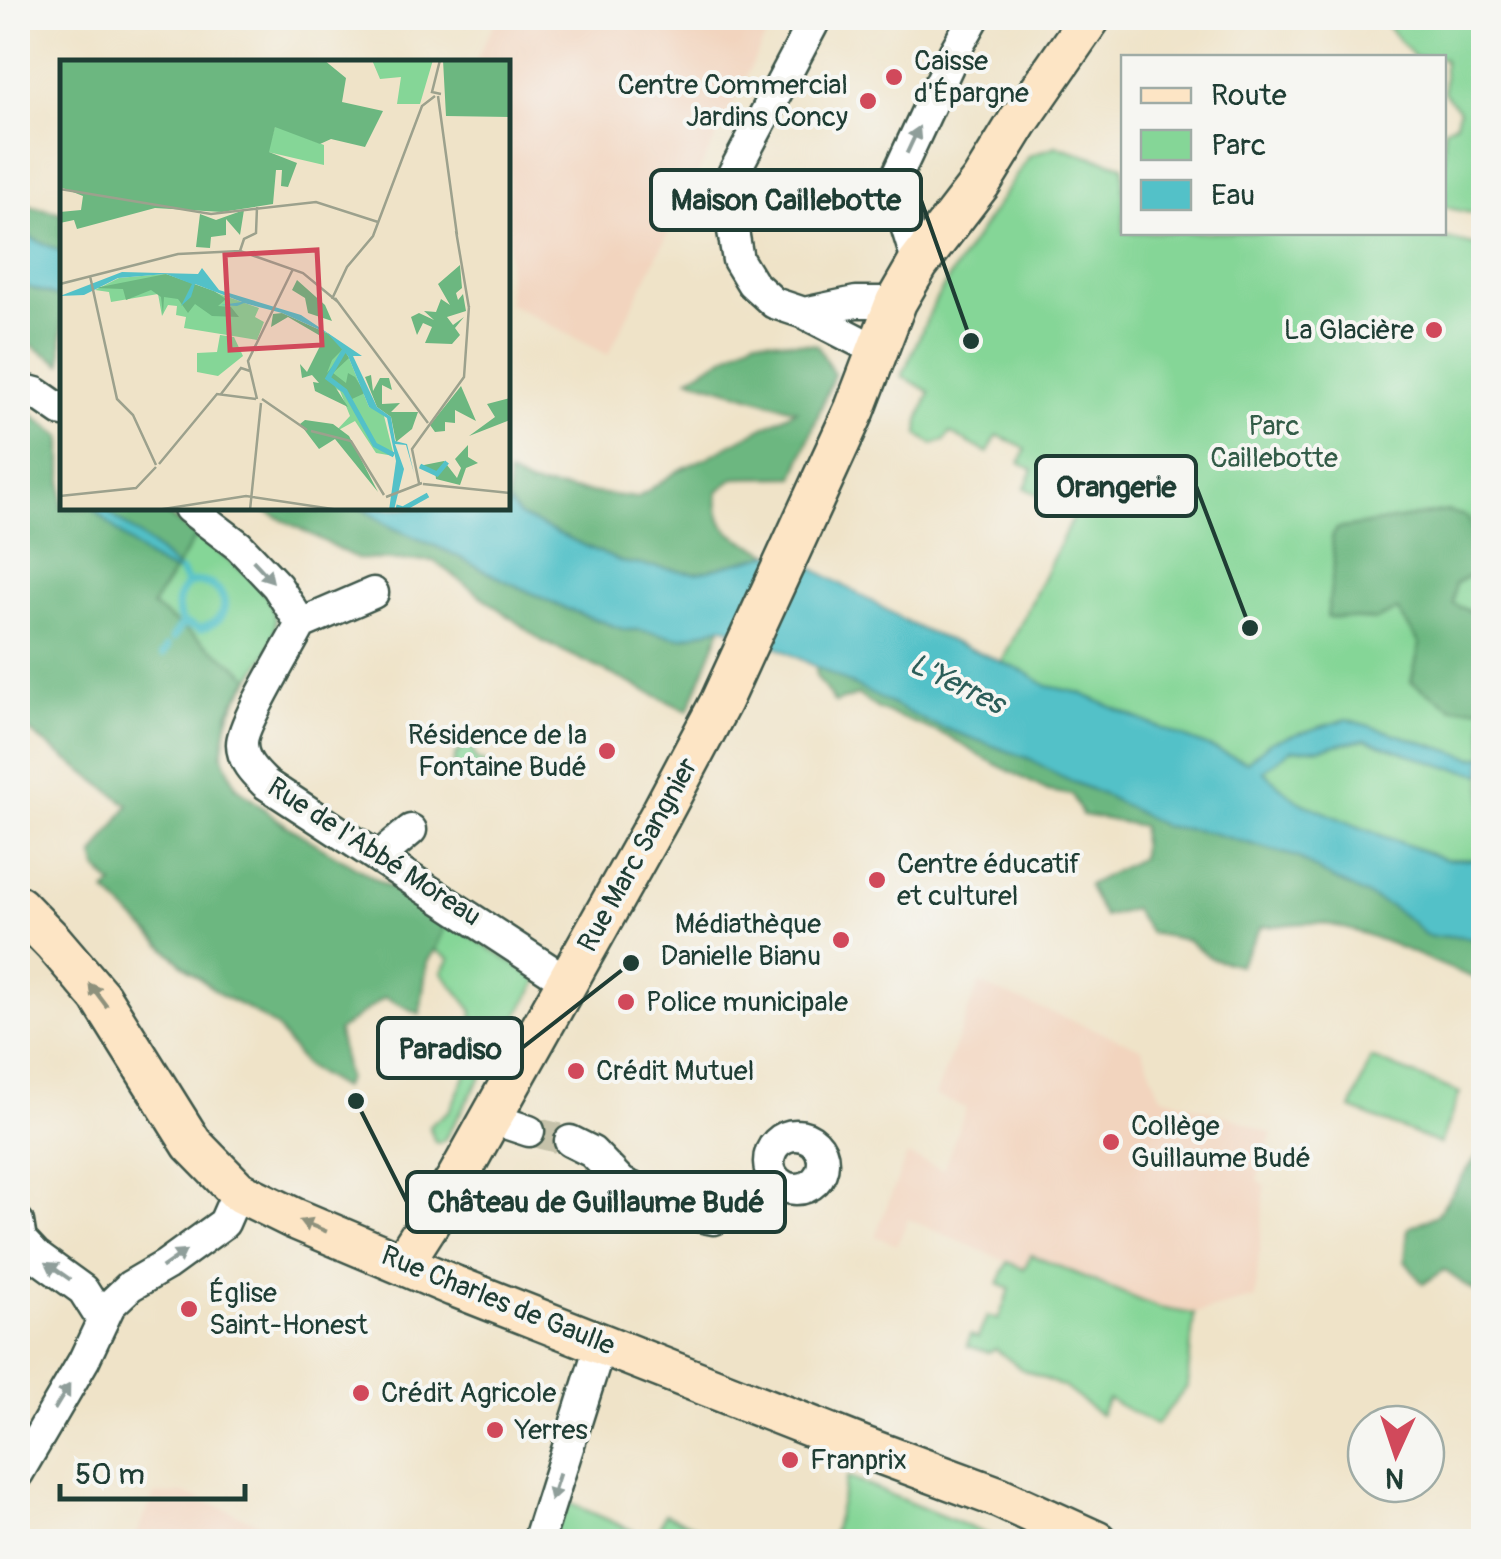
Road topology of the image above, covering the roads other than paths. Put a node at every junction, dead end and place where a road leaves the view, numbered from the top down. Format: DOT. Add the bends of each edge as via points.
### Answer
graph roads {
  1 [pos="816,18"];
  2 [pos="974,18"];
  3 [pos="1090,18"];
  4 [pos="918,264"];
  5 [pos="896,302"];
  6 [pos="804,313"];
  7 [pos="876,350"];
  8 [pos="18,388"];
  9 [pos="60,410"];
  10 [pos="193,510"];
  11 [pos="373,593"];
  12 [pos="302,624"];
  13 [pos="411,830"];
  14 [pos="379,857"];
  15 [pos="18,906"];
  16 [pos="568,982"];
  17 [pos="490,1118"];
  18 [pos="530,1131"];
  19 [pos="570,1142"];
  20 [pos="773,1178"];
  21 [pos="238,1191"];
  22 [pos="18,1222"];
  23 [pos="403,1263"];
  24 [pos="102,1320"];
  25 [pos="601,1343"];
  26 [pos="18,1473"];
  27 [pos="538,1542"];
  28 [pos="1096,1542"];
  1 -- 6 [label="street" via="733,174 731,219 738,260 752,283 774,302"];
  4 -- 2 [label="street, one-way" via="893,184"];
  3 -- 4 [label="street"];
  4 -- 5 [label="street"];
  5 -- 6 [label="street"];
  5 -- 7 [label="street"];
  6 -- 7 [label="street"];
  7 -- 16 [label="street, Rue Marc Sangnier" via="745,652"];
  8 -- 9 [label="street"];
  10 -- 12 [label="street, one-way" via="239,546"];
  11 -- 12 [label="street"];
  12 -- 14 [label="street, Rue de l'Abbé Moreau" via="251,716 242,743 248,765 266,784"];
  13 -- 14 [label="street"];
  14 -- 16 [label="street, Rue de l'Abbé Moreau"];
  21 -- 15 [label="street, Rue Charles de Gaulle, one-way" via="192,1144 100,996"];
  16 -- 17 [label="street, Rue Marc Sangnier"];
  17 -- 18 [label="street"];
  17 -- 23 [label="street, Rue Marc Sangnier"];
  19 -- 20 [label="street" via="592,1152 622,1183 714,1219"];
  23 -- 21 [label="street, Rue Charles de Gaulle, one-way"];
  24 -- 21 [label="street, one-way" via="130,1286 224,1224"];
  24 -- 22 [label="street, one-way" via="83,1290 21,1240"];
  23 -- 25 [label="street, Rue Charles de Gaulle"];
  26 -- 24 [label="street, one-way"];
  25 -- 27 [label="street, one-way"];
  25 -- 28 [label="street, Rue Charles de Gaulle"];
}
